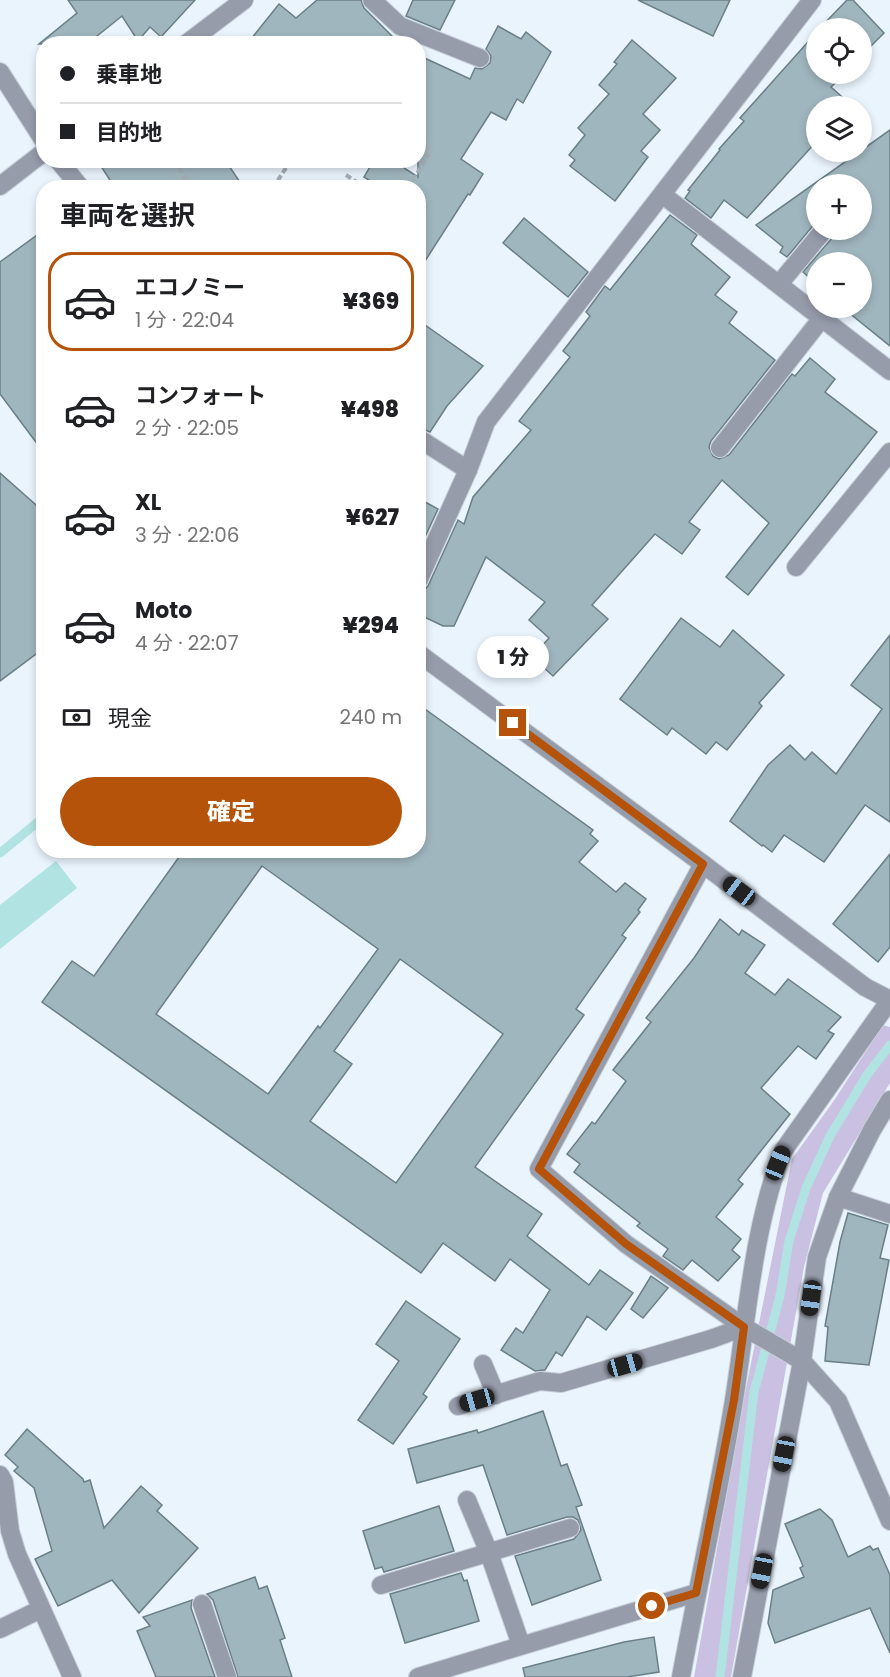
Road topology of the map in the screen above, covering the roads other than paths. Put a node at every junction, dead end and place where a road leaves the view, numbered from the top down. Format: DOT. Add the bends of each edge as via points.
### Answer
graph roads {
  1 [pos="243,0"];
  2 [pos="372,0"];
  3 [pos="812,0"];
  4 [pos="196,36"];
  5 [pos="425,36"];
  6 [pos="426,36"];
  7 [pos="480,58"];
  8 [pos="0,72"];
  9 [pos="36,128"];
  10 [pos="36,158"];
  11 [pos="65,168"];
  12 [pos="74,180"];
  13 [pos="0,186"];
  14 [pos="663,195"];
  15 [pos="816,240"];
  16 [pos="779,285"];
  17 [pos="806,306"];
  18 [pos="822,318"];
  19 [pos="890,371"];
  20 [pos="426,443"];
  21 [pos="720,448"];
  22 [pos="890,452"];
  23 [pos="468,470"];
  24 [pos="426,563"];
  25 [pos="796,567"];
  26 [pos="426,659"];
  27 [pos="703,864"];
  28 [pos="890,1000"];
  29 [pos="890,1101"];
  30 [pos="838,1197"];
  31 [pos="890,1214"];
  32 [pos="746,1329"];
  33 [pos="797,1358"];
  34 [pos="483,1364"];
  35 [pos="496,1395"];
  36 [pos="458,1406"];
  37 [pos="0,1474"];
  38 [pos="882,1481"];
  39 [pos="467,1500"];
  40 [pos="890,1521"];
  41 [pos="570,1528"];
  42 [pos="5,1532"];
  43 [pos="489,1553"];
  44 [pos="381,1585"];
  45 [pos="696,1593"];
  46 [pos="202,1604"];
  47 [pos="41,1609"];
  48 [pos="0,1629"];
  49 [pos="521,1645"];
  50 [pos="72,1677"];
  51 [pos="227,1677"];
  52 [pos="418,1677"];
  53 [pos="681,1677"];
  54 [pos="742,1677"];
  1 -- 4 [label="street"];
  2 -- 5 [label="street" via="400,26"];
  3 -- 14 [label="street"];
  6 -- 7 [label="street"];
  8 -- 9 [label="street"];
  10 -- 13 [label="street"];
  11 -- 12 [label="street"];
  14 -- 16 [label="street"];
  14 -- 23 [label="street" via="486,422"];
  15 -- 16 [label="street"];
  16 -- 17 [label="street"];
  18 -- 19 [label="street"];
  18 -- 21 [label="street"];
  20 -- 23 [label="street"];
  22 -- 25 [label="street"];
  23 -- 24 [label="street"];
  26 -- 27 [label="street"];
  27 -- 28 [label="street" via="865,987"];
  27 -- 32 [label="street" via="539,1169 626,1244"];
  28 -- 32 [label="street" via="783,1151 773,1175 754,1264"];
  29 -- 30 [label="street"];
  30 -- 31 [label="street"];
  30 -- 33 [label="street" via="816,1257"];
  32 -- 33 [label="street"];
  32 -- 35 [label="street" via="561,1383 540,1381"];
  32 -- 45 [label="street"];
  33 -- 38 [label="street" via="838,1401"];
  33 -- 54 [label="street"];
  34 -- 35 [label="street"];
  35 -- 36 [label="street"];
  37 -- 42 [label="street" via="4,1482"];
  38 -- 40 [label="street"];
  39 -- 43 [label="street"];
  41 -- 43 [label="street"];
  42 -- 47 [label="street"];
  43 -- 44 [label="street"];
  43 -- 49 [label="street"];
  45 -- 49 [label="street"];
  45 -- 53 [label="street"];
  46 -- 51 [label="street"];
  47 -- 48 [label="street"];
  47 -- 50 [label="street"];
  49 -- 52 [label="street"];
}
